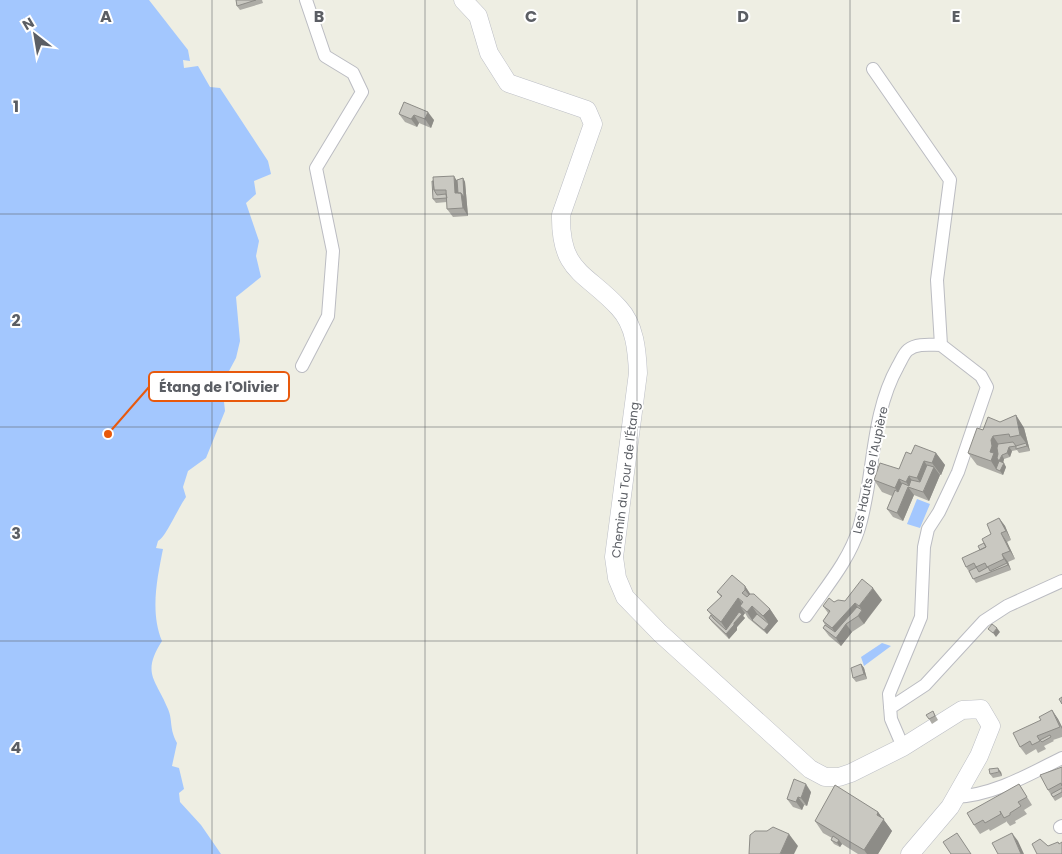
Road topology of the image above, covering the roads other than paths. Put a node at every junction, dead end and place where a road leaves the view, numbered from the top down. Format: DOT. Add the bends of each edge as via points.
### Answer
graph roads {
  1 [pos="306,0"];
  2 [pos="463,0"];
  3 [pos="873,69"];
  4 [pos="941,345"];
  5 [pos="302,366"];
  6 [pos="1062,581"];
  7 [pos="806,616"];
  8 [pos="890,708"];
  9 [pos="903,747"];
  10 [pos="1062,758"];
  11 [pos="955,797"];
  12 [pos="910,854"];
  1 -- 5 [label="street" via="325,56 353,74 362,92 316,168 333,251 328,316"];
  2 -- 9 [label="street, Chemin du Tour de l'Étang" via="478,16 489,53 508,83 588,110 593,124 561,216 561,229 563,250 577,271 621,309 637,343 638,373 614,557 624,597 810,770 825,777 839,777"];
  3 -- 4 [label="street" via="950,180 937,280"];
  4 -- 7 [label="street, Les Hauts de l'Aupière" via="919,345 907,351 890,381 876,430 859,529 848,555"];
  4 -- 8 [label="street" via="981,376 987,387 958,472 928,529 920,617 889,694"];
  6 -- 8 [label="street" via="1007,606 984,621 925,685"];
  8 -- 9 [label="street" via="890,719"];
  9 -- 11 [label="street, Chemin du Tour de l'Étang" via="962,710 981,709 991,726 979,756"];
  10 -- 11 [label="street" via="1001,787"];
  11 -- 12 [label="street, Chemin du Tour de l'Étang"];
}
